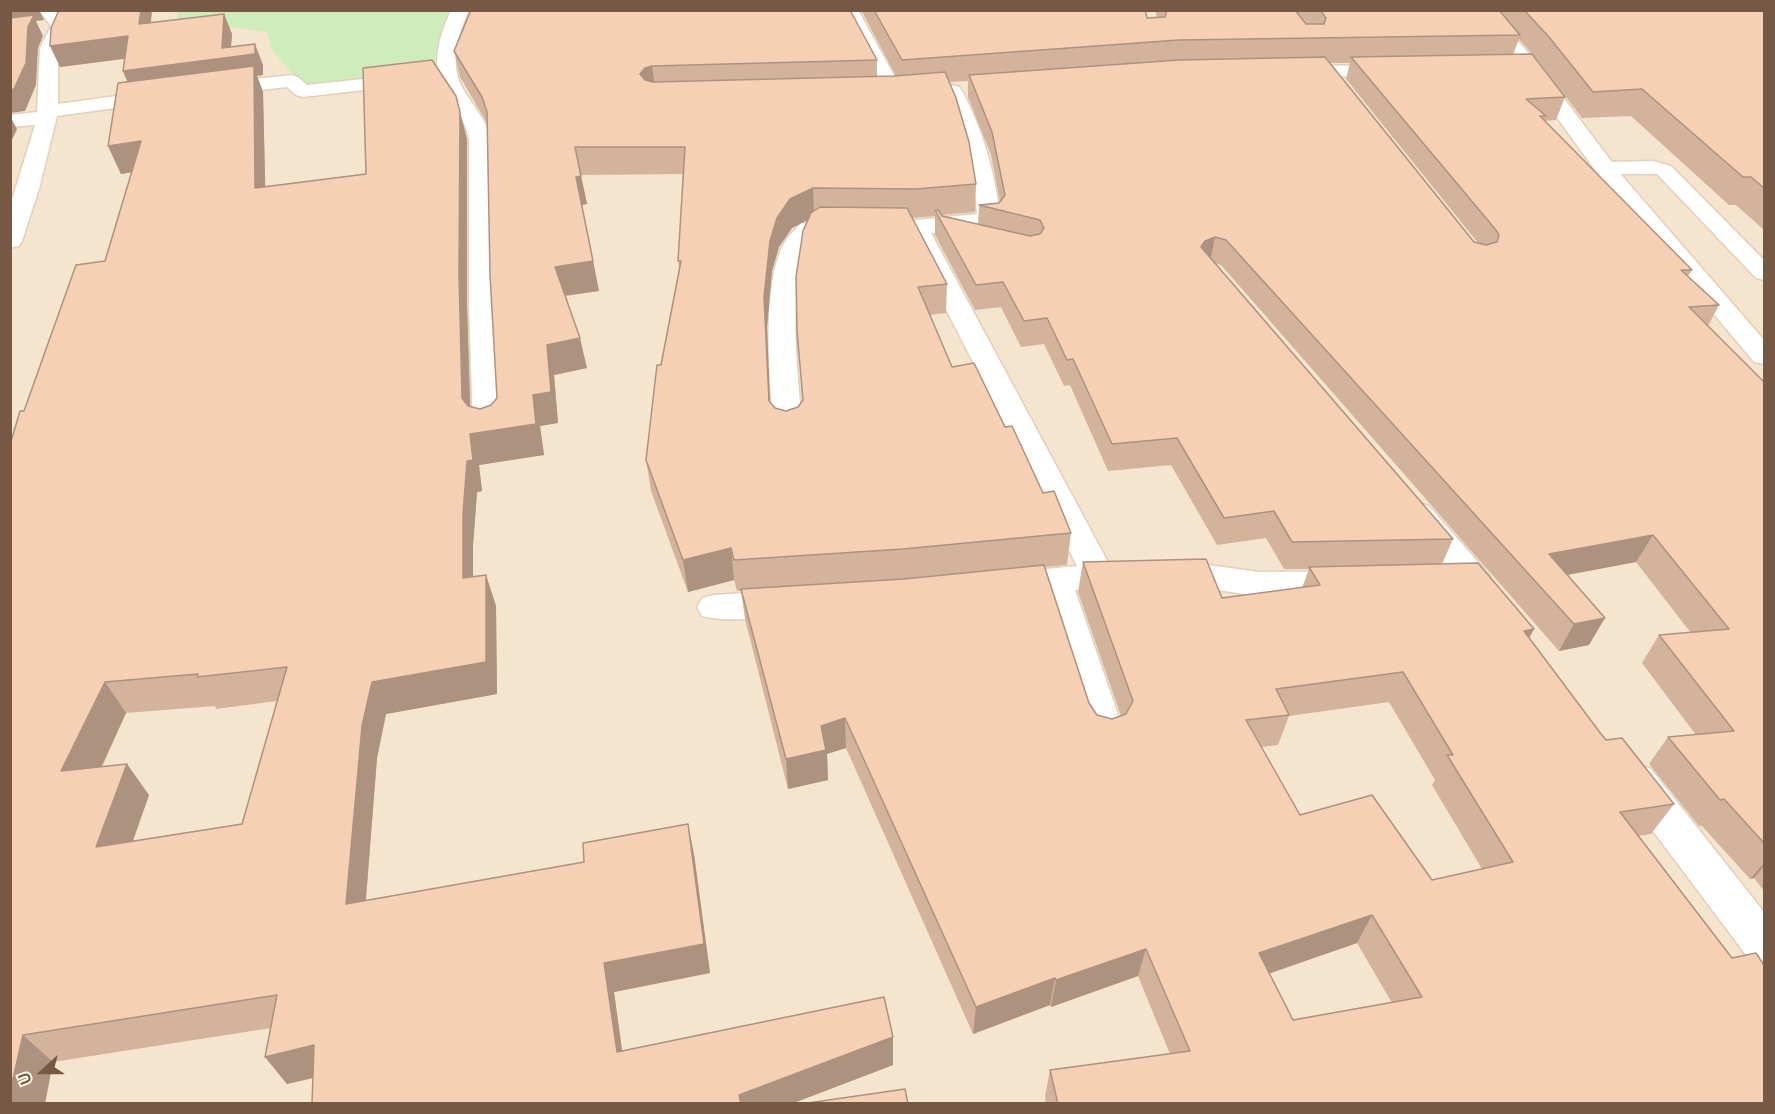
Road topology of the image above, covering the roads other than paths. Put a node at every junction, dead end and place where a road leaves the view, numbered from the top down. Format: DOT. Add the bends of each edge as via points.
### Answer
graph roads {
  1 [pos="460,10"];
  2 [pos="849,10"];
  3 [pos="1481,10"];
  4 [pos="49,22"];
  5 [pos="1531,68"];
  6 [pos="1507,69"];
  7 [pos="1417,70"];
  8 [pos="1277,72"];
  9 [pos="1327,72"];
  10 [pos="447,76"];
  11 [pos="1341,90"];
  12 [pos="200,91"];
  13 [pos="871,93"];
  14 [pos="177,94"];
  15 [pos="894,94"];
  16 [pos="48,114"];
  17 [pos="10,121"];
  18 [pos="1605,168"];
  19 [pos="901,227"];
  20 [pos="10,241"];
  21 [pos="993,243"];
  22 [pos="1764,273"];
  23 [pos="1764,356"];
  24 [pos="488,429"];
  25 [pos="788,431"];
  26 [pos="1404,497"];
  27 [pos="1099,576"];
  28 [pos="1433,580"];
  29 [pos="1055,581"];
  30 [pos="1373,582"];
  31 [pos="973,588"];
  32 [pos="820,600"];
  33 [pos="714,608"];
  34 [pos="1105,732"];
  35 [pos="1617,755"];
  36 [pos="1764,945"];
  1 -- 10 [label="street" via="454,21"];
  2 -- 15 [label="street"];
  3 -- 5 [label="street"];
  4 -- 16 [label="street"];
  5 -- 6 [label="street"];
  5 -- 18 [label="street"];
  7 -- 9 [label="street"];
  8 -- 9 [label="street"];
  9 -- 11 [label="street"];
  10 -- 12 [label="street" via="303,91 291,81"];
  10 -- 24 [label="street" via="475,122 480,139"];
  13 -- 15 [label="street"];
  14 -- 16 [label="street"];
  15 -- 19 [label="street" via="964,90 963,109 989,220"];
  16 -- 17 [label="street"];
  16 -- 20 [label="street"];
  18 -- 22 [label="lane" via="1664,170"];
  18 -- 23 [label="street"];
  19 -- 21 [label="street"];
  19 -- 25 [label="street" via="810,228 799,238 783,294"];
  19 -- 27 [label="street"];
  26 -- 28 [label="street" via="1481,588"];
  27 -- 29 [label="street"];
  27 -- 30 [label="street" via="1188,573 1259,584"];
  29 -- 31 [label="street"];
  29 -- 34 [label="street"];
  32 -- 33 [label="street"];
  35 -- 36 [label="street"];
}
